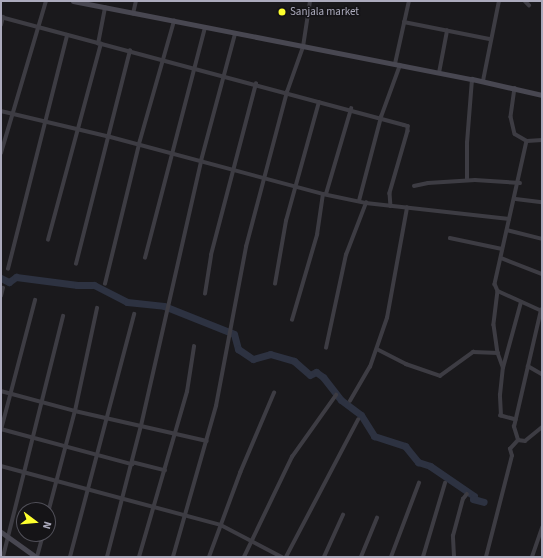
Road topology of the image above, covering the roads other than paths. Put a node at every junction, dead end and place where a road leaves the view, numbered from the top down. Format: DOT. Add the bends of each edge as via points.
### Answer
graph roads {
  1 [pos="46,1"];
  2 [pos="74,1"];
  3 [pos="136,1"];
  4 [pos="310,1"];
  5 [pos="408,1"];
  6 [pos="498,1"];
  7 [pos="525,1"];
  8 [pos="529,5"];
  9 [pos="105,8"];
  10 [pos="133,14"];
  11 [pos="2,17"];
  12 [pos="174,21"];
  13 [pos="404,22"];
  14 [pos="1,25"];
  15 [pos="37,27"];
  16 [pos="205,28"];
  17 [pos="447,31"];
  18 [pos="235,34"];
  19 [pos="67,36"];
  20 [pos="490,39"];
  21 [pos="100,44"];
  22 [pos="303,47"];
  23 [pos="130,51"];
  24 [pos="162,60"];
  25 [pos="398,65"];
  26 [pos="193,68"];
  27 [pos="439,73"];
  28 [pos="224,75"];
  29 [pos="472,79"];
  30 [pos="483,81"];
  31 [pos="256,84"];
  32 [pos="515,88"];
  33 [pos="287,92"];
  34 [pos="542,95"];
  35 [pos="319,102"];
  36 [pos="351,109"];
  37 [pos="1,111"];
  38 [pos="12,114"];
  39 [pos="381,117"];
  40 [pos="45,121"];
  41 [pos="76,129"];
  42 [pos="107,136"];
  43 [pos="542,140"];
  44 [pos="527,141"];
  45 [pos="139,144"];
  46 [pos="1,153"];
  47 [pos="171,153"];
  48 [pos="200,161"];
  49 [pos="232,170"];
  50 [pos="265,178"];
  51 [pos="467,180"];
  52 [pos="520,183"];
  53 [pos="297,186"];
  54 [pos="414,186"];
  55 [pos="325,194"];
  56 [pos="516,199"];
  57 [pos="359,201"];
  58 [pos="366,202"];
  59 [pos="542,202"];
  60 [pos="391,206"];
  61 [pos="408,208"];
  62 [pos="509,219"];
  63 [pos="507,230"];
  64 [pos="450,238"];
  65 [pos="542,239"];
  66 [pos="48,240"];
  67 [pos="502,249"];
  68 [pos="145,258"];
  69 [pos="502,258"];
  70 [pos="76,264"];
  71 [pos="8,269"];
  72 [pos="542,274"];
  73 [pos="105,284"];
  74 [pos="275,284"];
  75 [pos="3,288"];
  76 [pos="498,291"];
  77 [pos="205,294"];
  78 [pos="1,296"];
  79 [pos="35,300"];
  80 [pos="521,302"];
  81 [pos="97,308"];
  82 [pos="542,311"];
  83 [pos="134,314"];
  84 [pos="63,316"];
  85 [pos="292,320"];
  86 [pos="194,347"];
  87 [pos="326,348"];
  88 [pos="377,349"];
  89 [pos="498,353"];
  90 [pos="528,366"];
  91 [pos="503,368"];
  92 [pos="542,374"];
  93 [pos="1,391"];
  94 [pos="10,393"];
  95 [pos="274,393"];
  96 [pos="336,395"];
  97 [pos="350,401"];
  98 [pos="43,403"];
  99 [pos="75,411"];
  100 [pos="108,418"];
  101 [pos="358,420"];
  102 [pos="516,420"];
  103 [pos="141,426"];
  104 [pos="542,427"];
  105 [pos="1,430"];
  106 [pos="176,433"];
  107 [pos="34,438"];
  108 [pos="518,440"];
  109 [pos="207,442"];
  110 [pos="65,448"];
  111 [pos="96,455"];
  112 [pos="132,463"];
  113 [pos="1,466"];
  114 [pos="165,470"];
  115 [pos="25,473"];
  116 [pos="56,480"];
  117 [pos="419,483"];
  118 [pos="445,483"];
  119 [pos="87,488"];
  120 [pos="467,494"];
  121 [pos="123,498"];
  122 [pos="51,502"];
  123 [pos="155,506"];
  124 [pos="185,514"];
  125 [pos="343,515"];
  126 [pos="377,518"];
  127 [pos="221,525"];
  128 [pos="542,528"];
  129 [pos="1,532"];
  130 [pos="8,537"];
  131 [pos="251,541"];
  132 [pos="41,542"];
  133 [pos="3,557"];
  134 [pos="37,557"];
  135 [pos="70,557"];
  136 [pos="107,557"];
  137 [pos="138,557"];
  138 [pos="173,557"];
  139 [pos="209,557"];
  140 [pos="244,557"];
  141 [pos="282,557"];
  142 [pos="286,557"];
  143 [pos="324,557"];
  144 [pos="361,557"];
  145 [pos="391,557"];
  146 [pos="422,557"];
  147 [pos="454,557"];
  148 [pos="486,557"];
  149 [pos="532,557"];
  1 -- 15 [label="street"];
  2 -- 9 [label="main road"];
  3 -- 10 [label="street"];
  4 -- 22 [label="street"];
  5 -- 13 [label="street"];
  6 -- 20 [label="street"];
  7 -- 8 [label="street"];
  9 -- 10 [label="main road"];
  9 -- 21 [label="street"];
  10 -- 12 [label="main road"];
  11 -- 14 [label="street"];
  11 -- 15 [label="street"];
  12 -- 16 [label="main road"];
  12 -- 24 [label="street"];
  13 -- 17 [label="street"];
  13 -- 25 [label="street"];
  15 -- 19 [label="street"];
  15 -- 38 [label="street"];
  16 -- 18 [label="main road"];
  16 -- 26 [label="street"];
  17 -- 20 [label="street"];
  17 -- 27 [label="street"];
  18 -- 22 [label="main road"];
  18 -- 28 [label="street"];
  19 -- 21 [label="street"];
  19 -- 40 [label="street"];
  20 -- 30 [label="street"];
  21 -- 23 [label="street"];
  21 -- 41 [label="street"];
  22 -- 25 [label="main road"];
  22 -- 33 [label="street"];
  23 -- 24 [label="street"];
  23 -- 42 [label="street"];
  24 -- 26 [label="street"];
  24 -- 45 [label="street"];
  25 -- 27 [label="main road"];
  25 -- 39 [label="street"];
  26 -- 28 [label="street"];
  26 -- 47 [label="street"];
  27 -- 29 [label="main road"];
  28 -- 31 [label="street"];
  28 -- 48 [label="street"];
  29 -- 30 [label="main road"];
  29 -- 51 [label="street"];
  30 -- 32 [label="main road"];
  31 -- 33 [label="street"];
  31 -- 49 [label="street"];
  32 -- 34 [label="main road"];
  32 -- 44 [label="street" via="512,127 515,134"];
  33 -- 35 [label="street"];
  33 -- 50 [label="street"];
  35 -- 36 [label="street"];
  35 -- 53 [label="street"];
  36 -- 39 [label="street"];
  36 -- 55 [label="street"];
  37 -- 38 [label="street"];
  38 -- 40 [label="street"];
  38 -- 46 [label="street"];
  39 -- 57 [label="street"];
  39 -- 60 [label="street" via="408,126 390,193"];
  40 -- 41 [label="street"];
  40 -- 71 [label="street"];
  41 -- 42 [label="street"];
  41 -- 66 [label="street"];
  42 -- 45 [label="street"];
  42 -- 70 [label="street"];
  43 -- 44 [label="street"];
  44 -- 52 [label="street"];
  45 -- 47 [label="street"];
  45 -- 73 [label="street"];
  47 -- 48 [label="street"];
  47 -- 68 [label="street"];
  48 -- 49 [label="street"];
  48 -- 103 [label="street"];
  49 -- 50 [label="street"];
  49 -- 77 [label="street" via="211,255"];
  50 -- 53 [label="street"];
  50 -- 109 [label="street" via="246,247"];
  51 -- 52 [label="street" via="507,180"];
  51 -- 54 [label="street"];
  52 -- 56 [label="street"];
  53 -- 55 [label="street"];
  53 -- 74 [label="street" via="281,243"];
  55 -- 57 [label="street"];
  55 -- 85 [label="street" via="317,235"];
  56 -- 59 [label="street"];
  56 -- 62 [label="street"];
  57 -- 58 [label="street"];
  58 -- 60 [label="street"];
  58 -- 87 [label="street" via="346,255"];
  60 -- 61 [label="street"];
  61 -- 62 [label="street"];
  61 -- 88 [label="street" via="389,308"];
  62 -- 63 [label="street"];
  63 -- 65 [label="street"];
  63 -- 67 [label="street"];
  64 -- 67 [label="street"];
  67 -- 69 [label="street"];
  69 -- 72 [label="street"];
  69 -- 76 [label="street" via="496,284"];
  75 -- 78 [label="street"];
  76 -- 80 [label="street"];
  76 -- 89 [label="street" via="494,312"];
  79 -- 94 [label="street"];
  80 -- 82 [label="street"];
  80 -- 91 [label="street"];
  81 -- 99 [label="street"];
  82 -- 90 [label="street"];
  83 -- 100 [label="street"];
  84 -- 98 [label="street"];
  86 -- 106 [label="street" via="187,392"];
  88 -- 89 [label="street" via="406,364 440,376 473,352"];
  88 -- 97 [label="street" via="364,379"];
  89 -- 91 [label="street"];
  90 -- 92 [label="street"];
  90 -- 102 [label="street"];
  91 -- 102 [label="street" via="501,416"];
  93 -- 94 [label="street"];
  94 -- 98 [label="street"];
  94 -- 105 [label="street"];
  95 -- 127 [label="street"];
  96 -- 131 [label="street" via="292,458"];
  98 -- 99 [label="street"];
  98 -- 107 [label="street"];
  99 -- 100 [label="street"];
  99 -- 110 [label="street"];
  100 -- 103 [label="street"];
  100 -- 111 [label="street"];
  101 -- 142 [label="street"];
  102 -- 108 [label="street" via="514,427"];
  103 -- 106 [label="street"];
  103 -- 112 [label="street"];
  104 -- 108 [label="street" via="525,441"];
  105 -- 107 [label="street"];
  106 -- 109 [label="street"];
  106 -- 114 [label="street"];
  107 -- 110 [label="street"];
  107 -- 115 [label="street"];
  108 -- 148 [label="street" via="510,449 512,456"];
  109 -- 124 [label="street"];
  110 -- 111 [label="street"];
  110 -- 116 [label="street"];
  111 -- 112 [label="street"];
  111 -- 119 [label="street"];
  112 -- 114 [label="street"];
  112 -- 121 [label="street"];
  113 -- 115 [label="street"];
  114 -- 123 [label="street"];
  115 -- 116 [label="street"];
  115 -- 130 [label="street"];
  116 -- 119 [label="street"];
  116 -- 122 [label="street"];
  117 -- 145 [label="street"];
  118 -- 146 [label="street"];
  119 -- 121 [label="street"];
  119 -- 135 [label="street"];
  120 -- 147 [label="street" via="463,499 453,536"];
  121 -- 123 [label="street"];
  121 -- 136 [label="street"];
  123 -- 124 [label="street"];
  123 -- 137 [label="street"];
  124 -- 127 [label="street"];
  124 -- 138 [label="street"];
  125 -- 143 [label="street"];
  126 -- 144 [label="street"];
  127 -- 131 [label="street"];
  127 -- 139 [label="street"];
  128 -- 149 [label="street"];
  129 -- 130 [label="main road"];
  130 -- 133 [label="street"];
  130 -- 134 [label="main road"];
  131 -- 140 [label="street"];
  131 -- 141 [label="street"];
  132 -- 134 [label="street"];
}
